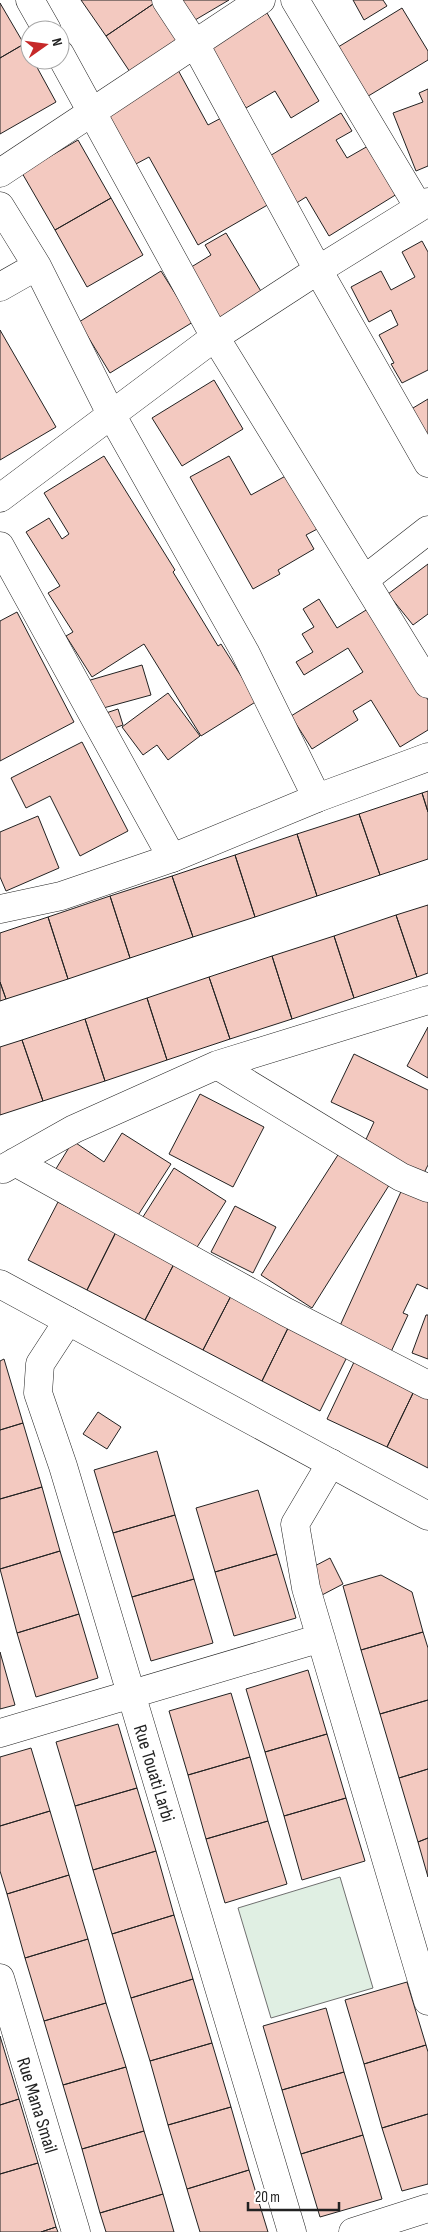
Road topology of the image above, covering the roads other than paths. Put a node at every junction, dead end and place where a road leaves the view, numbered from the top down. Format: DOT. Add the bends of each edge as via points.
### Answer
graph roads {
  1 [pos="30,0"];
  2 [pos="166,0"];
  3 [pos="261,0"];
  4 [pos="295,0"];
  5 [pos="41,20"];
  6 [pos="195,44"];
  7 [pos="69,70"];
  8 [pos="92,112"];
  9 [pos="0,173"];
  10 [pos="423,204"];
  11 [pos="0,206"];
  12 [pos="37,266"];
  13 [pos="318,270"];
  14 [pos="0,287"];
  15 [pos="215,337"];
  16 [pos="111,414"];
  17 [pos="428,463"];
  18 [pos="0,498"];
  19 [pos="428,530"];
  20 [pos="0,546"];
  21 [pos="364,580"];
  22 [pos="428,684"];
  23 [pos="428,757"];
  24 [pos="316,798"];
  25 [pos="172,858"];
  26 [pos="3,903"];
  27 [pos="428,1000"];
  28 [pos="217,1065"];
  29 [pos="8,1166"];
  30 [pos="428,1188"];
  31 [pos="0,1284"];
  32 [pos="68,1321"];
  33 [pos="428,1385"];
  34 [pos="331,1463"];
  35 [pos="428,1516"];
  36 [pos="321,1638"];
  37 [pos="132,1694"];
  38 [pos="0,1733"];
  39 [pos="0,1978"];
  40 [pos="428,2001"];
  41 [pos="428,2208"];
  42 [pos="76,2232"];
  43 [pos="292,2232"];
  44 [pos="353,2232"];
  1 -- 5 [label="street"];
  2 -- 6 [label="street"];
  3 -- 6 [label="street"];
  4 -- 10 [label="street"];
  6 -- 8 [label="street"];
  6 -- 13 [label="street"];
  7 -- 8 [label="street"];
  8 -- 9 [label="street"];
  8 -- 15 [label="street"];
  10 -- 13 [label="street"];
  11 -- 12 [label="street"];
  12 -- 14 [label="street"];
  12 -- 16 [label="street"];
  13 -- 15 [label="street"];
  13 -- 17 [label="street"];
  15 -- 16 [label="street"];
  15 -- 21 [label="street"];
  16 -- 18 [label="street"];
  16 -- 24 [label="street" via="245,652"];
  19 -- 21 [label="street"];
  20 -- 25 [label="street"];
  21 -- 22 [label="street"];
  23 -- 24 [label="street"];
  24 -- 25 [label="street"];
  25 -- 26 [label="street" via="61,896"];
  27 -- 28 [label="street"];
  28 -- 29 [label="street" via="74,1129"];
  28 -- 30 [label="street" via="402,1177"];
  29 -- 33 [label="street"];
  31 -- 32 [label="street"];
  32 -- 34 [label="street"];
  32 -- 37 [label="street, Rue Touati Larbi" via="40,1364 38,1393"];
  34 -- 35 [label="street"];
  34 -- 36 [label="street" via="295,1524 306,1588"];
  36 -- 37 [label="street"];
  36 -- 40 [label="street"];
  37 -- 38 [label="street"];
  37 -- 43 [label="street, Rue Touati Larbi"];
  39 -- 42 [label="street, Rue Mana Smail"];
  41 -- 44 [label="street"];
}
